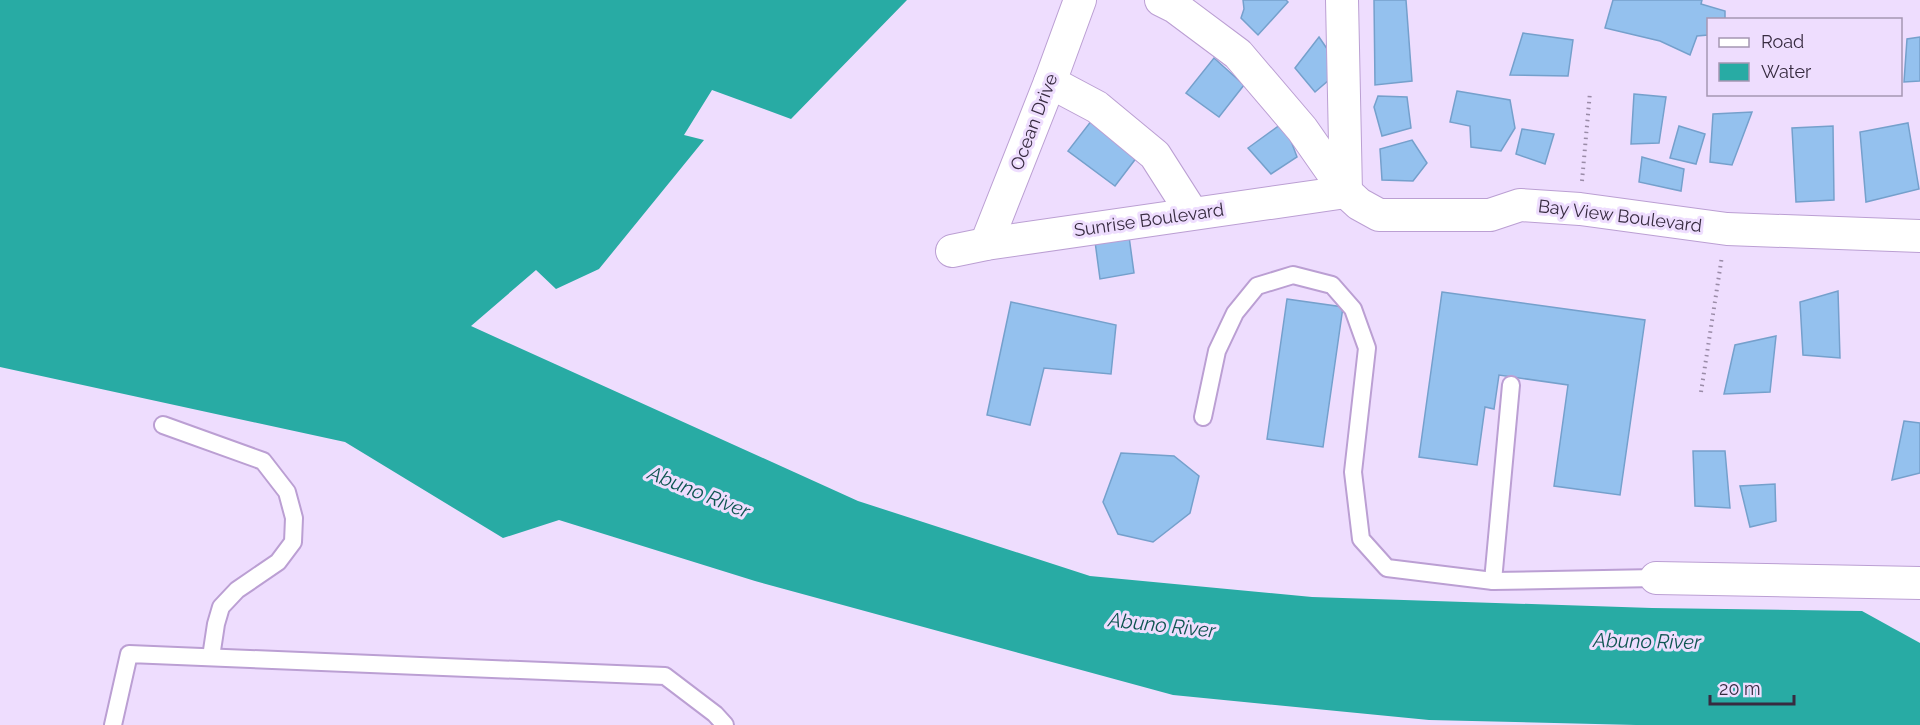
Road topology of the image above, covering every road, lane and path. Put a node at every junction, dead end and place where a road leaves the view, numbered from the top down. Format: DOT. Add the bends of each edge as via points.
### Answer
graph roads {
  1 [pos="1080,0"];
  2 [pos="1161,0"];
  3 [pos="1342,0"];
  4 [pos="1050,82"];
  5 [pos="1590,92"];
  6 [pos="1345,95"];
  7 [pos="1302,129"];
  8 [pos="1346,192"];
  9 [pos="1580,209"];
  10 [pos="1192,213"];
  11 [pos="1727,229"];
  12 [pos="1920,236"];
  13 [pos="986,244"];
  14 [pos="952,251"];
  15 [pos="1511,384"];
  16 [pos="1701,392"];
  17 [pos="1203,417"];
  18 [pos="163,425"];
  19 [pos="1656,579"];
  20 [pos="1493,581"];
  21 [pos="1920,583"];
  22 [pos="211,657"];
  23 [pos="113,725"];
  24 [pos="725,725"];
  1 -- 4 [label="street, Ocean Drive"];
  2 -- 7 [label="street, Bay View Boulevard" via="1238,54"];
  3 -- 6 [label="street"];
  4 -- 10 [label="street" via="1097,107 1155,155"];
  4 -- 13 [label="street, Ocean Drive"];
  5 -- 9 [label="path"];
  6 -- 7 [label="street" via="1344,107 1327,127"];
  6 -- 8 [label="street"];
  7 -- 8 [label="street, Bay View Boulevard"];
  8 -- 9 [label="street, Bay View Boulevard" via="1379,215 1490,215 1520,205"];
  8 -- 10 [label="street, Sunrise Boulevard"];
  9 -- 11 [label="street, Bay View Boulevard"];
  10 -- 13 [label="street, Sunrise Boulevard"];
  11 -- 12 [label="street, Bay View Boulevard"];
  11 -- 16 [label="path"];
  13 -- 14 [label="street, Sunrise Boulevard"];
  15 -- 20 [label="lane"];
  17 -- 20 [label="lane" via="1217,351 1235,313 1257,286 1293,275 1332,285 1353,309 1367,348 1353,472 1361,539 1387,568"];
  18 -- 22 [label="lane" via="263,461 287,492 294,518 293,542 278,562 237,590 221,607"];
  19 -- 20 [label="lane"];
  19 -- 21 [label="street"];
  22 -- 23 [label="lane" via="129,654"];
  22 -- 24 [label="lane" via="665,676"];
}
